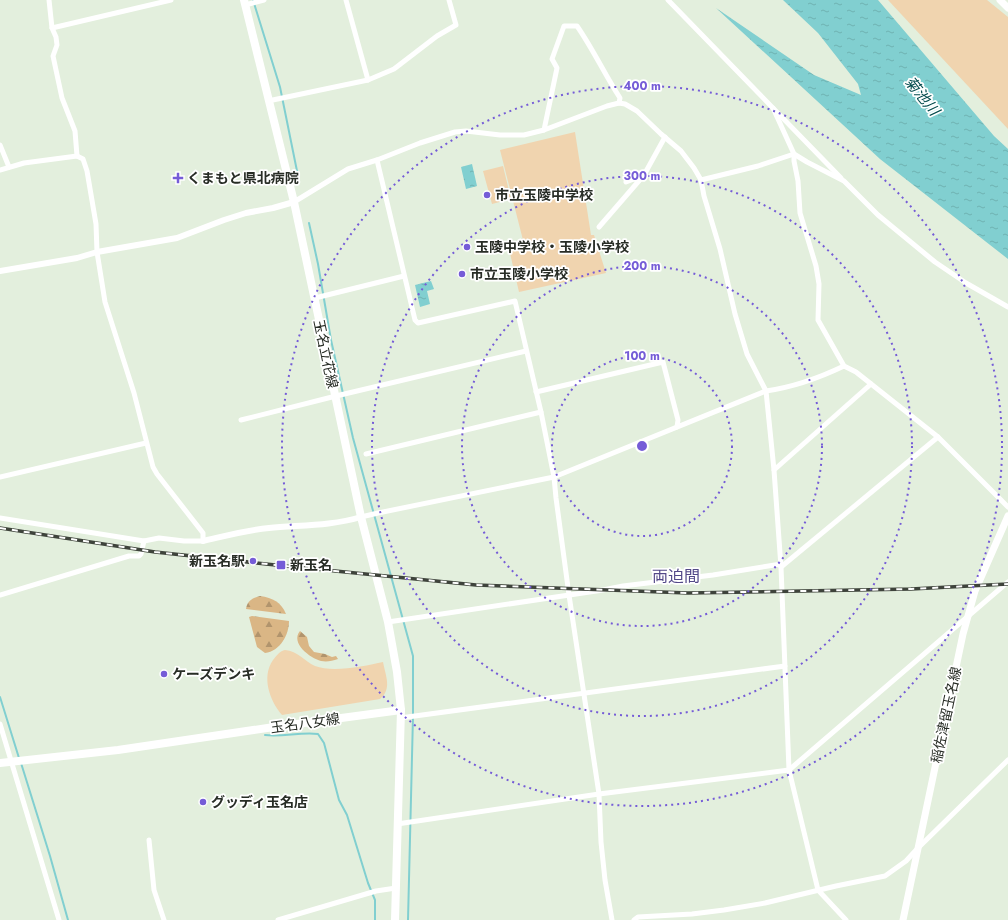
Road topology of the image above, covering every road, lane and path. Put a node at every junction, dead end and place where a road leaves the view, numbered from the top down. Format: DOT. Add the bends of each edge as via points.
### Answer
graph roads {
  1 [pos="48,0"];
  2 [pos="140,0"];
  3 [pos="171,0"];
  4 [pos="264,0"];
  5 [pos="346,0"];
  6 [pos="449,0"];
  7 [pos="668,0"];
  8 [pos="1000,0"];
  9 [pos="244,2"];
  10 [pos="142,7"];
  11 [pos="1008,8"];
  12 [pos="52,28"];
  13 [pos="368,80"];
  14 [pos="268,101"];
  15 [pos="619,103"];
  16 [pos="773,108"];
  17 [pos="544,130"];
  18 [pos="665,137"];
  19 [pos="0,145"];
  20 [pos="794,154"];
  21 [pos="77,156"];
  22 [pos="377,160"];
  23 [pos="9,167"];
  24 [pos="0,170"];
  25 [pos="644,175"];
  26 [pos="701,180"];
  27 [pos="844,181"];
  28 [pos="626,182"];
  29 [pos="294,202"];
  30 [pos="599,227"];
  31 [pos="97,252"];
  32 [pos="0,271"];
  33 [pos="404,276"];
  34 [pos="318,297"];
  35 [pos="1008,307"];
  36 [pos="526,351"];
  37 [pos="844,366"];
  38 [pos="871,384"];
  39 [pos="766,391"];
  40 [pos="536,392"];
  41 [pos="336,396"];
  42 [pos="541,412"];
  43 [pos="240,420"];
  44 [pos="677,427"];
  45 [pos="938,437"];
  46 [pos="146,443"];
  47 [pos="366,454"];
  48 [pos="774,470"];
  49 [pos="0,477"];
  50 [pos="554,477"];
  51 [pos="1008,507"];
  52 [pos="1008,516"];
  53 [pos="361,517"];
  54 [pos="0,518"];
  55 [pos="144,541"];
  56 [pos="203,541"];
  57 [pos="781,566"];
  58 [pos="1008,582"];
  59 [pos="0,595"];
  60 [pos="569,595"];
  61 [pos="968,616"];
  62 [pos="388,622"];
  63 [pos="785,666"];
  64 [pos="584,693"];
  65 [pos="403,715"];
  66 [pos="0,724"];
  67 [pos="1008,760"];
  68 [pos="10,762"];
  69 [pos="0,763"];
  70 [pos="789,770"];
  71 [pos="599,794"];
  72 [pos="397,824"];
  73 [pos="149,840"];
  74 [pos="918,848"];
  75 [pos="396,888"];
  76 [pos="818,890"];
  77 [pos="59,920"];
  78 [pos="164,920"];
  79 [pos="278,920"];
  80 [pos="395,920"];
  81 [pos="612,920"];
  82 [pos="634,920"];
  83 [pos="846,920"];
  84 [pos="903,920"];
  1 -- 12 [label="street"];
  2 -- 10 [label="street"];
  3 -- 10 [label="street"];
  4 -- 9 [label="street"];
  5 -- 13 [label="street"];
  6 -- 13 [label="street" via="456,25 436,36 394,69"];
  7 -- 16 [label="street"];
  8 -- 11 [label="main road"];
  9 -- 14 [label="main road, 玉名立花線"];
  10 -- 12 [label="street"];
  12 -- 21 [label="street" via="57,45 53,56 56,74 75,131"];
  13 -- 14 [label="street"];
  14 -- 29 [label="main road, 玉名立花線"];
  15 -- 17 [label="street"];
  15 -- 17 [label="street" via="620,98 577,26 564,26 552,60 558,68"];
  15 -- 18 [label="street" via="637,111"];
  16 -- 20 [label="street"];
  16 -- 27 [label="street"];
  17 -- 22 [label="street" via="500,135 455,132"];
  18 -- 25 [label="street"];
  18 -- 26 [label="street" via="681,151"];
  19 -- 23 [label="street"];
  20 -- 26 [label="street"];
  20 -- 27 [label="street"];
  20 -- 37 [label="street" via="800,213 819,284 818,320"];
  21 -- 23 [label="street"];
  21 -- 31 [label="street" via="83,159 87,171 96,224"];
  22 -- 29 [label="street" via="348,169"];
  22 -- 33 [label="street"];
  23 -- 24 [label="street"];
  25 -- 28 [label="street"];
  25 -- 30 [label="street"];
  26 -- 39 [label="street" via="747,354"];
  27 -- 35 [label="street" via="878,215 935,262"];
  29 -- 31 [label="street" via="246,213 177,238"];
  29 -- 34 [label="main road, 玉名立花線"];
  31 -- 32 [label="street" via="77,258"];
  31 -- 46 [label="street" via="105,302 134,393"];
  33 -- 34 [label="street"];
  33 -- 36 [label="street" via="415,320 418,323 515,301"];
  34 -- 41 [label="main road, 玉名立花線"];
  36 -- 40 [label="street"];
  36 -- 41 [label="street"];
  37 -- 38 [label="street"];
  37 -- 39 [label="street" via="820,378"];
  38 -- 45 [label="street"];
  38 -- 48 [label="street"];
  39 -- 44 [label="street"];
  39 -- 48 [label="street"];
  40 -- 42 [label="street"];
  40 -- 44 [label="street" via="663,362 678,420"];
  41 -- 43 [label="street"];
  41 -- 53 [label="main road, 玉名立花線"];
  42 -- 47 [label="street"];
  42 -- 50 [label="street"];
  44 -- 50 [label="street"];
  45 -- 51 [label="street"];
  45 -- 57 [label="street"];
  46 -- 49 [label="street"];
  46 -- 56 [label="street" via="157,474 203,533"];
  48 -- 57 [label="street"];
  50 -- 53 [label="street"];
  50 -- 60 [label="street"];
  52 -- 61 [label="main road, 稲佐津留玉名線" via="975,591"];
  53 -- 56 [label="street" via="320,525 268,528"];
  53 -- 62 [label="main road, 玉名立花線"];
  54 -- 55 [label="street"];
  55 -- 56 [label="street" via="159,538"];
  55 -- 59 [label="street" via="139,556 128,556"];
  57 -- 60 [label="street"];
  57 -- 63 [label="street"];
  58 -- 61 [label="street"];
  60 -- 62 [label="street"];
  60 -- 64 [label="street"];
  61 -- 70 [label="street"];
  61 -- 74 [label="main road, 稲佐津留玉名線"];
  62 -- 65 [label="main road, 玉名立花線"];
  63 -- 64 [label="street"];
  63 -- 70 [label="street"];
  64 -- 65 [label="street" via="417,716"];
  64 -- 71 [label="street"];
  65 -- 68 [label="main road, 玉名八女線" via="266,728 118,750"];
  65 -- 72 [label="main road"];
  66 -- 68 [label="street"];
  67 -- 74 [label="street"];
  68 -- 69 [label="main road, 玉名八女線"];
  68 -- 77 [label="street"];
  70 -- 71 [label="street"];
  70 -- 76 [label="street"];
  71 -- 72 [label="street"];
  71 -- 81 [label="street" via="601,842"];
  72 -- 75 [label="main road"];
  73 -- 78 [label="street" via="154,890"];
  74 -- 76 [label="street" via="906,861 885,876"];
  74 -- 84 [label="main road, 稲佐津留玉名線"];
  75 -- 79 [label="street" via="376,891"];
  75 -- 80 [label="main road"];
  76 -- 82 [label="street" via="724,910 638,917"];
  76 -- 83 [label="street"];
}
